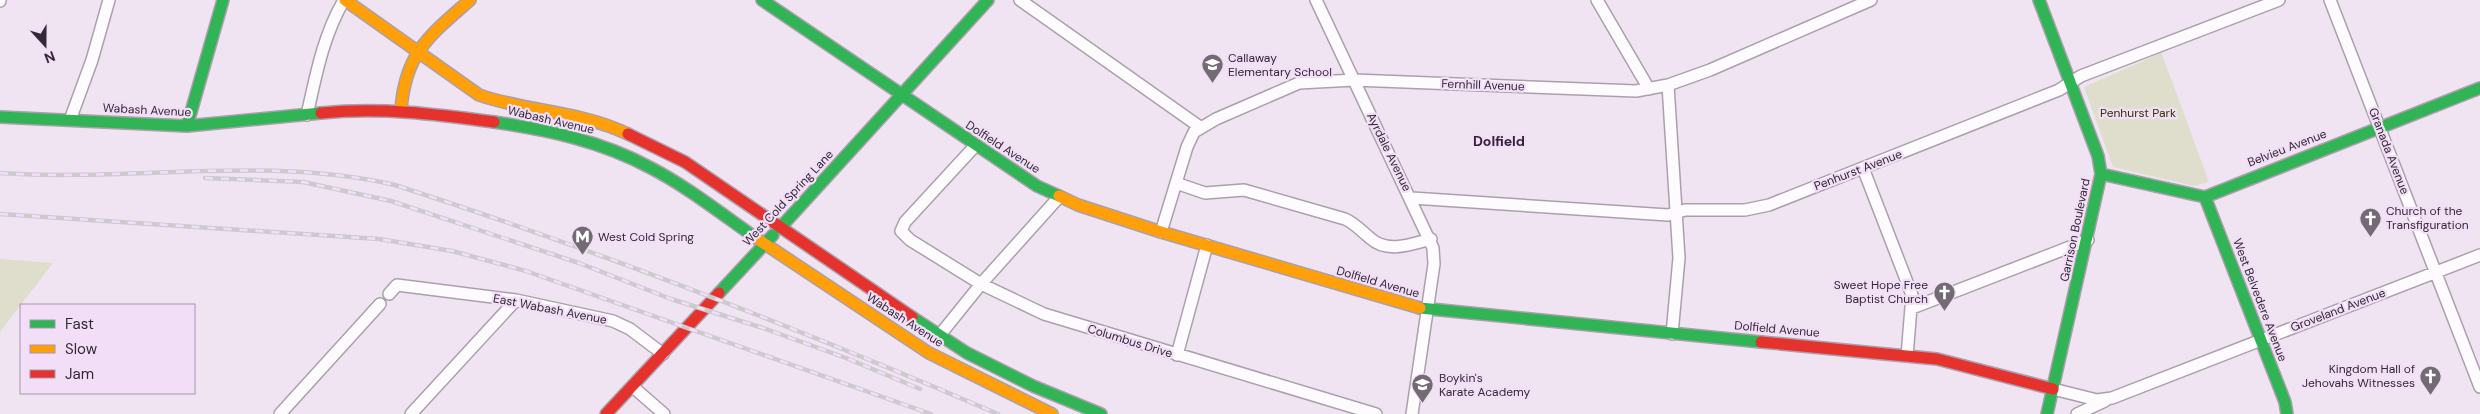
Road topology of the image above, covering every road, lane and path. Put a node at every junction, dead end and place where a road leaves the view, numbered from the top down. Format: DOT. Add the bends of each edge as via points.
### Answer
graph roads {
  1 [pos="109,0"];
  2 [pos="223,0"];
  3 [pos="344,0"];
  4 [pos="470,0"];
  5 [pos="762,0"];
  6 [pos="988,0"];
  7 [pos="1020,0"];
  8 [pos="1316,0"];
  9 [pos="1598,0"];
  10 [pos="1871,0"];
  11 [pos="2039,0"];
  12 [pos="2279,0"];
  13 [pos="2330,0"];
  14 [pos="418,54"];
  15 [pos="1354,80"];
  16 [pos="2071,83"];
  17 [pos="1668,85"];
  18 [pos="2480,88"];
  19 [pos="1649,89"];
  20 [pos="901,96"];
  21 [pos="401,110"];
  22 [pos="307,115"];
  23 [pos="0,117"];
  24 [pos="70,120"];
  25 [pos="187,126"];
  26 [pos="1200,127"];
  27 [pos="2380,127"];
  28 [pos="975,146"];
  29 [pos="1863,168"];
  30 [pos="2100,174"];
  31 [pos="1176,183"];
  32 [pos="1059,197"];
  33 [pos="2205,197"];
  34 [pos="1412,198"];
  35 [pos="1676,213"];
  36 [pos="780,228"];
  37 [pos="1161,232"];
  38 [pos="1431,239"];
  39 [pos="2088,240"];
  40 [pos="766,243"];
  41 [pos="1207,245"];
  42 [pos="2480,255"];
  43 [pos="2435,272"];
  44 [pos="981,284"];
  45 [pos="393,290"];
  46 [pos="516,300"];
  47 [pos="380,304"];
  48 [pos="1912,308"];
  49 [pos="1426,310"];
  50 [pos="1672,334"];
  51 [pos="939,336"];
  52 [pos="2261,340"];
  53 [pos="663,354"];
  54 [pos="1177,356"];
  55 [pos="1907,356"];
  56 [pos="633,387"];
  57 [pos="2480,387"];
  58 [pos="2053,389"];
  59 [pos="2112,398"];
  60 [pos="280,414"];
  61 [pos="411,414"];
  62 [pos="606,414"];
  63 [pos="664,414"];
  64 [pos="1052,414"];
  65 [pos="1101,414"];
  66 [pos="1376,414"];
  67 [pos="1412,414"];
  68 [pos="2047,414"];
  69 [pos="2077,414"];
  70 [pos="2287,414"];
  1 -- 24 [label="street"];
  2 -- 25 [label="main road"];
  3 -- 14 [label="main road, Wabash Avenue"];
  3 -- 22 [label="street" via="324,46"];
  4 -- 14 [label="main road"];
  5 -- 20 [label="main road, Dolfield Avenue"];
  6 -- 20 [label="main road, West Cold Spring Lane"];
  7 -- 26 [label="street"];
  8 -- 15 [label="street, Ayrdale Avenue"];
  9 -- 19 [label="street"];
  10 -- 17 [label="street, Fernhill Avenue"];
  11 -- 16 [label="main road, Garrison Boulevard"];
  12 -- 16 [label="street, Penhurst Avenue" via="2081,76"];
  13 -- 27 [label="street, Granada Avenue"];
  14 -- 21 [label="main road" via="406,79"];
  14 -- 36 [label="main road, Wabash Avenue" via="462,85 492,100 576,115 638,138 685,162"];
  15 -- 19 [label="street, Fernhill Avenue" via="1623,91"];
  15 -- 26 [label="street, Fernhill Avenue" via="1299,82"];
  15 -- 34 [label="street, Ayrdale Avenue"];
  16 -- 29 [label="street, Penhurst Avenue"];
  16 -- 30 [label="main road, Garrison Boulevard" via="2098,156"];
  17 -- 19 [label="street, Fernhill Avenue"];
  17 -- 35 [label="street"];
  18 -- 27 [label="main road, Belvieu Avenue"];
  20 -- 28 [label="main road, Dolfield Avenue"];
  20 -- 36 [label="main road, West Cold Spring Lane"];
  21 -- 22 [label="main road, Wabash Avenue" via="368,109"];
  21 -- 40 [label="main road, Wabash Avenue" via="535,128 606,147 660,173"];
  22 -- 25 [label="main road, Wabash Avenue"];
  23 -- 24 [label="main road, Wabash Avenue"];
  24 -- 25 [label="main road, Wabash Avenue"];
  26 -- 31 [label="street" via="1189,139"];
  27 -- 33 [label="main road, Belvieu Avenue"];
  27 -- 43 [label="street, Granada Avenue"];
  28 -- 32 [label="main road, Dolfield Avenue"];
  28 -- 44 [label="street, Columbus Drive" via="905,222 901,231 910,240"];
  29 -- 35 [label="street, Penhurst Avenue" via="1759,208"];
  29 -- 48 [label="street" via="1912,295"];
  30 -- 33 [label="main road"];
  30 -- 39 [label="main road, Garrison Boulevard"];
  31 -- 37 [label="street"];
  31 -- 38 [label="street" via="1205,193 1244,190 1345,219 1370,239 1387,246 1405,246"];
  32 -- 37 [label="main road, Dolfield Avenue"];
  32 -- 44 [label="street"];
  33 -- 52 [label="main road, West Belvedere Avenue"];
  34 -- 35 [label="street, Penhurst Avenue"];
  34 -- 38 [label="street, Ayrdale Avenue"];
  35 -- 50 [label="street" via="1678,279"];
  36 -- 40 [label="main road, West Cold Spring Lane"];
  36 -- 51 [label="main road, Wabash Avenue"];
  37 -- 41 [label="main road, Dolfield Avenue"];
  38 -- 49 [label="street, Ayrdale Avenue" via="1435,256"];
  39 -- 48 [label="street"];
  39 -- 58 [label="main road, Garrison Boulevard"];
  40 -- 53 [label="main road, West Cold Spring Lane"];
  40 -- 64 [label="main road, Wabash Avenue" via="929,352"];
  41 -- 49 [label="main road, Dolfield Avenue"];
  41 -- 54 [label="street"];
  42 -- 43 [label="street, Groveland Avenue"];
  43 -- 52 [label="street, Groveland Avenue"];
  43 -- 57 [label="street, Granada Avenue"];
  44 -- 51 [label="street"];
  44 -- 54 [label="street, Columbus Drive" via="1068,323"];
  45 -- 46 [label="street, East Wabash Avenue"];
  46 -- 53 [label="street, East Wabash Avenue" via="616,322 630,328"];
  46 -- 61 [label="street"];
  47 -- 60 [label="street"];
  48 -- 55 [label="street"];
  49 -- 50 [label="main road, Dolfield Avenue"];
  49 -- 67 [label="street, Ayrdale Avenue"];
  50 -- 55 [label="main road, Dolfield Avenue"];
  51 -- 65 [label="main road, Wabash Avenue" via="999,370"];
  52 -- 59 [label="street, Groveland Avenue"];
  52 -- 70 [label="main road, West Belvedere Avenue"];
  53 -- 56 [label="main road, West Cold Spring Lane"];
  54 -- 66 [label="street, Columbus Drive"];
  55 -- 58 [label="main road, Dolfield Avenue" via="1952,361"];
  56 -- 62 [label="main road, West Cold Spring Lane"];
  56 -- 63 [label="street"];
  58 -- 59 [label="street, Groveland Avenue" via="2097,400"];
  58 -- 68 [label="main road, Garrison Boulevard"];
  59 -- 69 [label="street, Groveland Avenue"];
}
